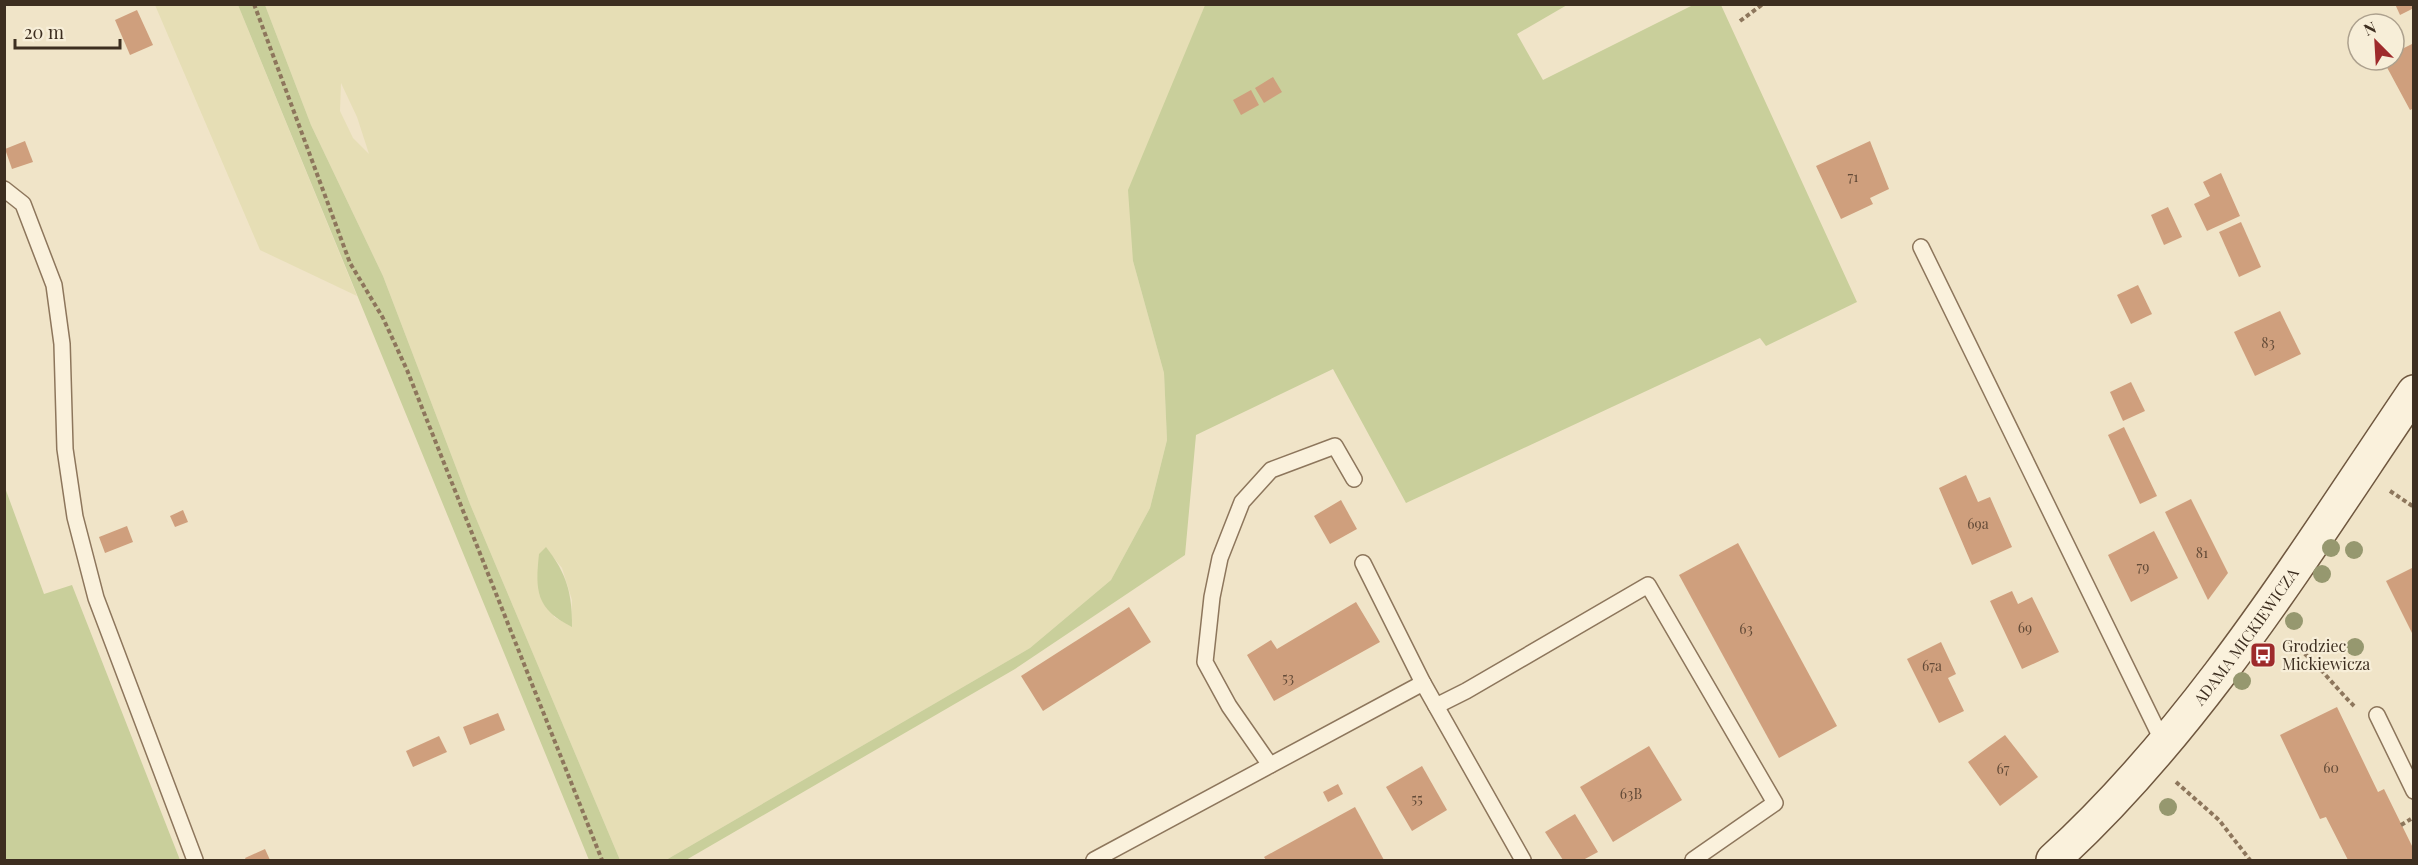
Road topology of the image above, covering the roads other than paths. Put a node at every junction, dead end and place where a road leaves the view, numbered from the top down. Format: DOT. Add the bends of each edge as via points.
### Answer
graph roads {
  1 [pos="4,189"];
  2 [pos="1921,247"];
  3 [pos="2414,392"];
  4 [pos="1354,479"];
  5 [pos="1364,562"];
  6 [pos="1423,683"];
  7 [pos="1436,706"];
  8 [pos="2377,715"];
  9 [pos="2167,761"];
  10 [pos="1270,765"];
  11 [pos="2414,791"];
  12 [pos="195,861"];
  13 [pos="1094,861"];
  14 [pos="1523,861"];
  15 [pos="1693,861"];
  16 [pos="2053,861"];
  1 -- 12 [label="lane" via="23,204 54,285 62,344 65,449 75,517 96,598"];
  2 -- 9 [label="lane"];
  3 -- 9 [label="street, ADAMA MICKIEWICZA"];
  4 -- 10 [label="lane" via="1335,446 1271,470 1242,502 1220,558 1205,662 1229,706"];
  5 -- 6 [label="lane"];
  6 -- 7 [label="lane"];
  6 -- 10 [label="lane"];
  7 -- 14 [label="lane"];
  7 -- 15 [label="lane" via="1648,585 1775,803"];
  8 -- 11 [label="lane"];
  9 -- 16 [label="street, ADAMA MICKIEWICZA"];
  10 -- 13 [label="lane"];
}
